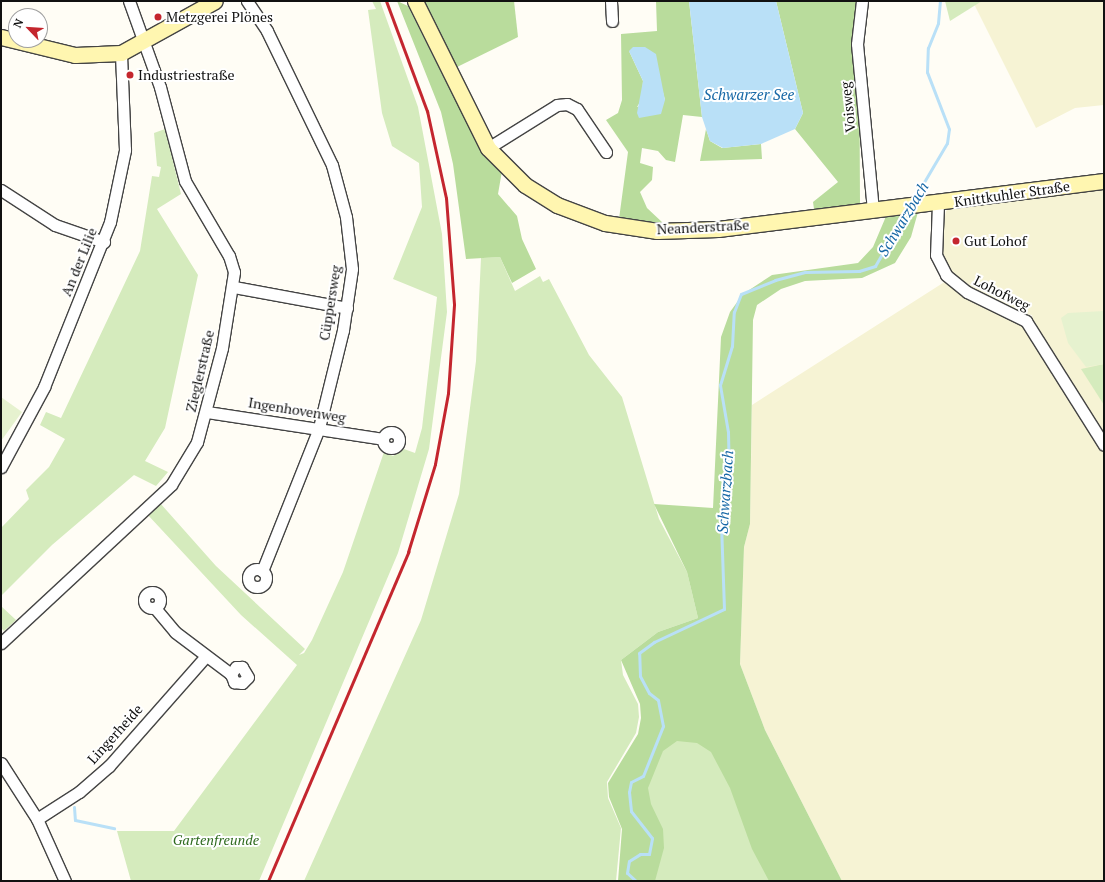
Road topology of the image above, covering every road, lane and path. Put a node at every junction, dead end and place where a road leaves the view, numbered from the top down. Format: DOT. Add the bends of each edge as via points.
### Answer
graph roads {
  1 [pos="129,1"];
  2 [pos="216,1"];
  3 [pos="247,1"];
  4 [pos="415,1"];
  5 [pos="611,1"];
  6 [pos="862,1"];
  7 [pos="612,21"];
  8 [pos="1,38"];
  9 [pos="144,43"];
  10 [pos="121,53"];
  11 [pos="488,148"];
  12 [pos="606,152"];
  13 [pos="1104,181"];
  14 [pos="1,190"];
  15 [pos="938,204"];
  16 [pos="919,206"];
  17 [pos="872,211"];
  18 [pos="104,242"];
  19 [pos="234,287"];
  20 [pos="347,308"];
  21 [pos="207,412"];
  22 [pos="318,428"];
  23 [pos="383,439"];
  24 [pos="1104,444"];
  25 [pos="1,467"];
  26 [pos="262,571"];
  27 [pos="155,608"];
  28 [pos="1,643"];
  29 [pos="205,657"];
  30 [pos="231,674"];
  31 [pos="1,763"];
  32 [pos="38,819"];
  33 [pos="65,881"];
  1 -- 9 [label="street, Zieglerstraße"];
  2 -- 9 [label="street"];
  3 -- 20 [label="street, Cüppersweg" via="267,31 332,165 350,244 352,269"];
  4 -- 11 [label="street, Neanderstraße"];
  5 -- 7 [label="street"];
  6 -- 17 [label="street, Voisweg" via="857,44"];
  8 -- 10 [label="street" via="75,55"];
  9 -- 10 [label="street"];
  9 -- 19 [label="street, Zieglerstraße" via="160,87 186,181 229,256"];
  10 -- 18 [label="street, An der Lilie" via="125,150 122,175"];
  11 -- 12 [label="street" via="557,105 567,104 577,110"];
  11 -- 17 [label="street, Neanderstraße" via="525,185 557,205 605,223 631,228 657,231 718,229"];
  13 -- 15 [label="street, Knittkuhler Straße"];
  14 -- 18 [label="street" via="55,225"];
  15 -- 16 [label="street, Knittkuhler Straße"];
  15 -- 24 [label="street, Lohofweg" via="936,255 946,276 967,292 1026,321"];
  16 -- 17 [label="street, Neanderstraße"];
  18 -- 25 [label="street, An der Lilie" via="44,388"];
  19 -- 20 [label="street"];
  19 -- 21 [label="street, Zieglerstraße"];
  20 -- 22 [label="street, Cüppersweg"];
  21 -- 22 [label="street, Ingenhovenweg"];
  21 -- 28 [label="street, Zieglerstraße" via="190,458 171,485"];
  22 -- 23 [label="street, Ingenhovenweg"];
  22 -- 26 [label="street, Cüppersweg"];
  27 -- 29 [label="street" via="159,617"];
  29 -- 30 [label="street"];
  29 -- 32 [label="street, Lingerheide" via="109,766 79,792"];
  31 -- 32 [label="street"];
  32 -- 33 [label="street"];
}
